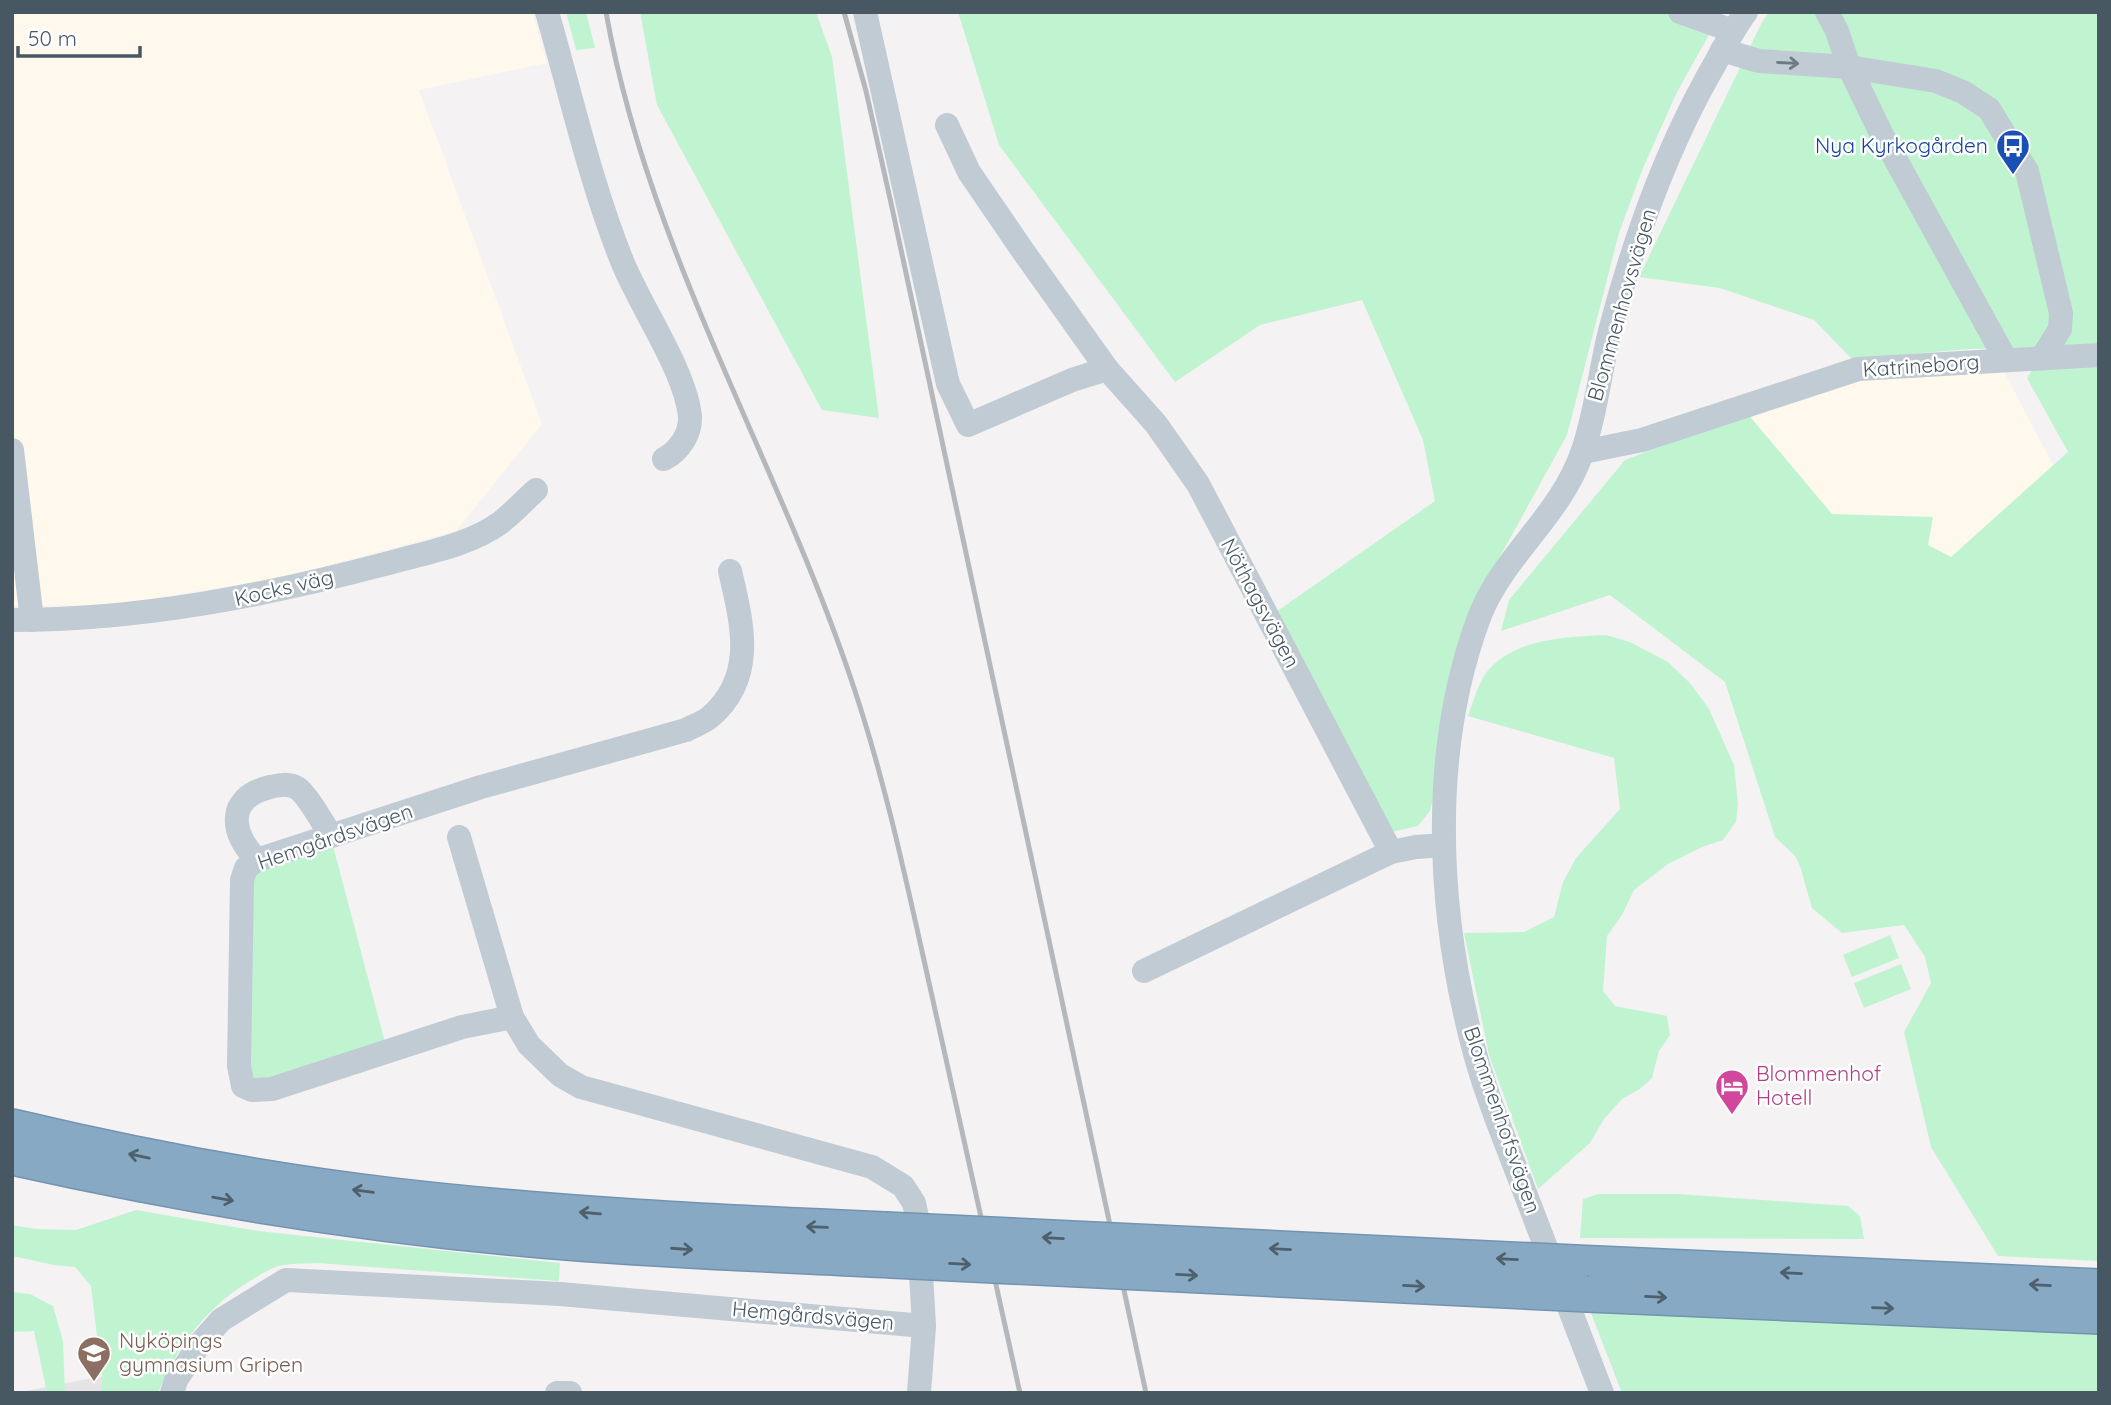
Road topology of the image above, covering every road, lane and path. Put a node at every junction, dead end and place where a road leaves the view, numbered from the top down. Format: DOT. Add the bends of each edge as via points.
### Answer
graph roads {
  1 [pos="547,12"];
  2 [pos="865,12"];
  3 [pos="1680,12"];
  4 [pos="1827,12"];
  5 [pos="1734,31"];
  6 [pos="1849,67"];
  7 [pos="947,125"];
  8 [pos="2099,355"];
  9 [pos="2042,358"];
  10 [pos="2006,360"];
  11 [pos="1107,369"];
  12 [pos="12,450"];
  13 [pos="1583,452"];
  14 [pos="664,460"];
  15 [pos="536,490"];
  16 [pos="730,571"];
  17 [pos="22,620"];
  18 [pos="331,836"];
  19 [pos="459,837"];
  20 [pos="1444,845"];
  21 [pos="1391,852"];
  22 [pos="257,860"];
  23 [pos="1144,971"];
  24 [pos="512,1017"];
  25 [pos="12,1127"];
  26 [pos="12,1157"];
  27 [pos="888,1245"];
  28 [pos="2099,1287"];
  29 [pos="2099,1317"];
  30 [pos="924,1326"];
  31 [pos="172,1393"];
  32 [pos="557,1393"];
  33 [pos="570,1393"];
  34 [pos="919,1393"];
  35 [pos="1602,1393"];
  1 -- 14 [label="street" via="621,259 686,399 690,419 686,438"];
  2 -- 11 [label="street" via="948,384 968,425"];
  3 -- 5 [label="street"];
  4 -- 6 [label="street"];
  5 -- 6 [label="street, one-way" via="1759,61"];
  5 -- 13 [label="street, Blommenhovsvägen" via="1695,98 1660,176 1610,331"];
  6 -- 9 [label="street" via="1936,81 1989,109 2027,171 2061,313 2060,329"];
  6 -- 10 [label="street"];
  7 -- 11 [label="street, Nöthagsvägen" via="969,173"];
  8 -- 9 [label="street, Katrineborg"];
  9 -- 10 [label="street, Katrineborg"];
  10 -- 13 [label="street, Katrineborg" via="1858,369 1642,440"];
  11 -- 21 [label="street, Nöthagsvägen" via="1156,424 1198,484"];
  12 -- 17 [label="street"];
  13 -- 20 [label="street, Blommenhofsvägen" via="1567,488 1500,578 1482,612 1456,708 1446,782"];
  15 -- 17 [label="street, Kocks väg" via="499,524 456,545 327,579 178,609"];
  16 -- 18 [label="street, Hemgårdsvägen" via="741,620 743,658 729,695 709,718 686,730 481,787"];
  18 -- 22 [label="street, Hemgårdsvägen"];
  18 -- 22 [label="street" via="295,787 256,791 240,805 237,825 244,846"];
  19 -- 24 [label="street, Hemgårdsvägen"];
  20 -- 21 [label="street"];
  20 -- 35 [label="street, Blommenhofsvägen" via="1447,903 1473,1047"];
  21 -- 23 [label="street"];
  22 -- 24 [label="street, Hemgårdsvägen" via="246,868 242,880 239,1066 243,1086 272,1089 462,1027"];
  24 -- 30 [label="street, Hemgårdsvägen" via="529,1045 560,1075 581,1087 872,1167 903,1186 918,1221"];
  27 -- 25 [label="highway, one-way" via="709,1222 393,1196 160,1160"];
  26 -- 27 [label="highway, one-way" via="256,1205 467,1233 582,1243"];
  28 -- 27 [label="highway, one-way, bridge" via="1575,1262"];
  27 -- 29 [label="highway, one-way, bridge" via="1588,1294"];
  30 -- 31 [label="street, Hemgårdsvägen" via="560,1294 286,1280 221,1320 199,1345"];
  30 -- 34 [label="street"];
  32 -- 33 [label="street"];
}
